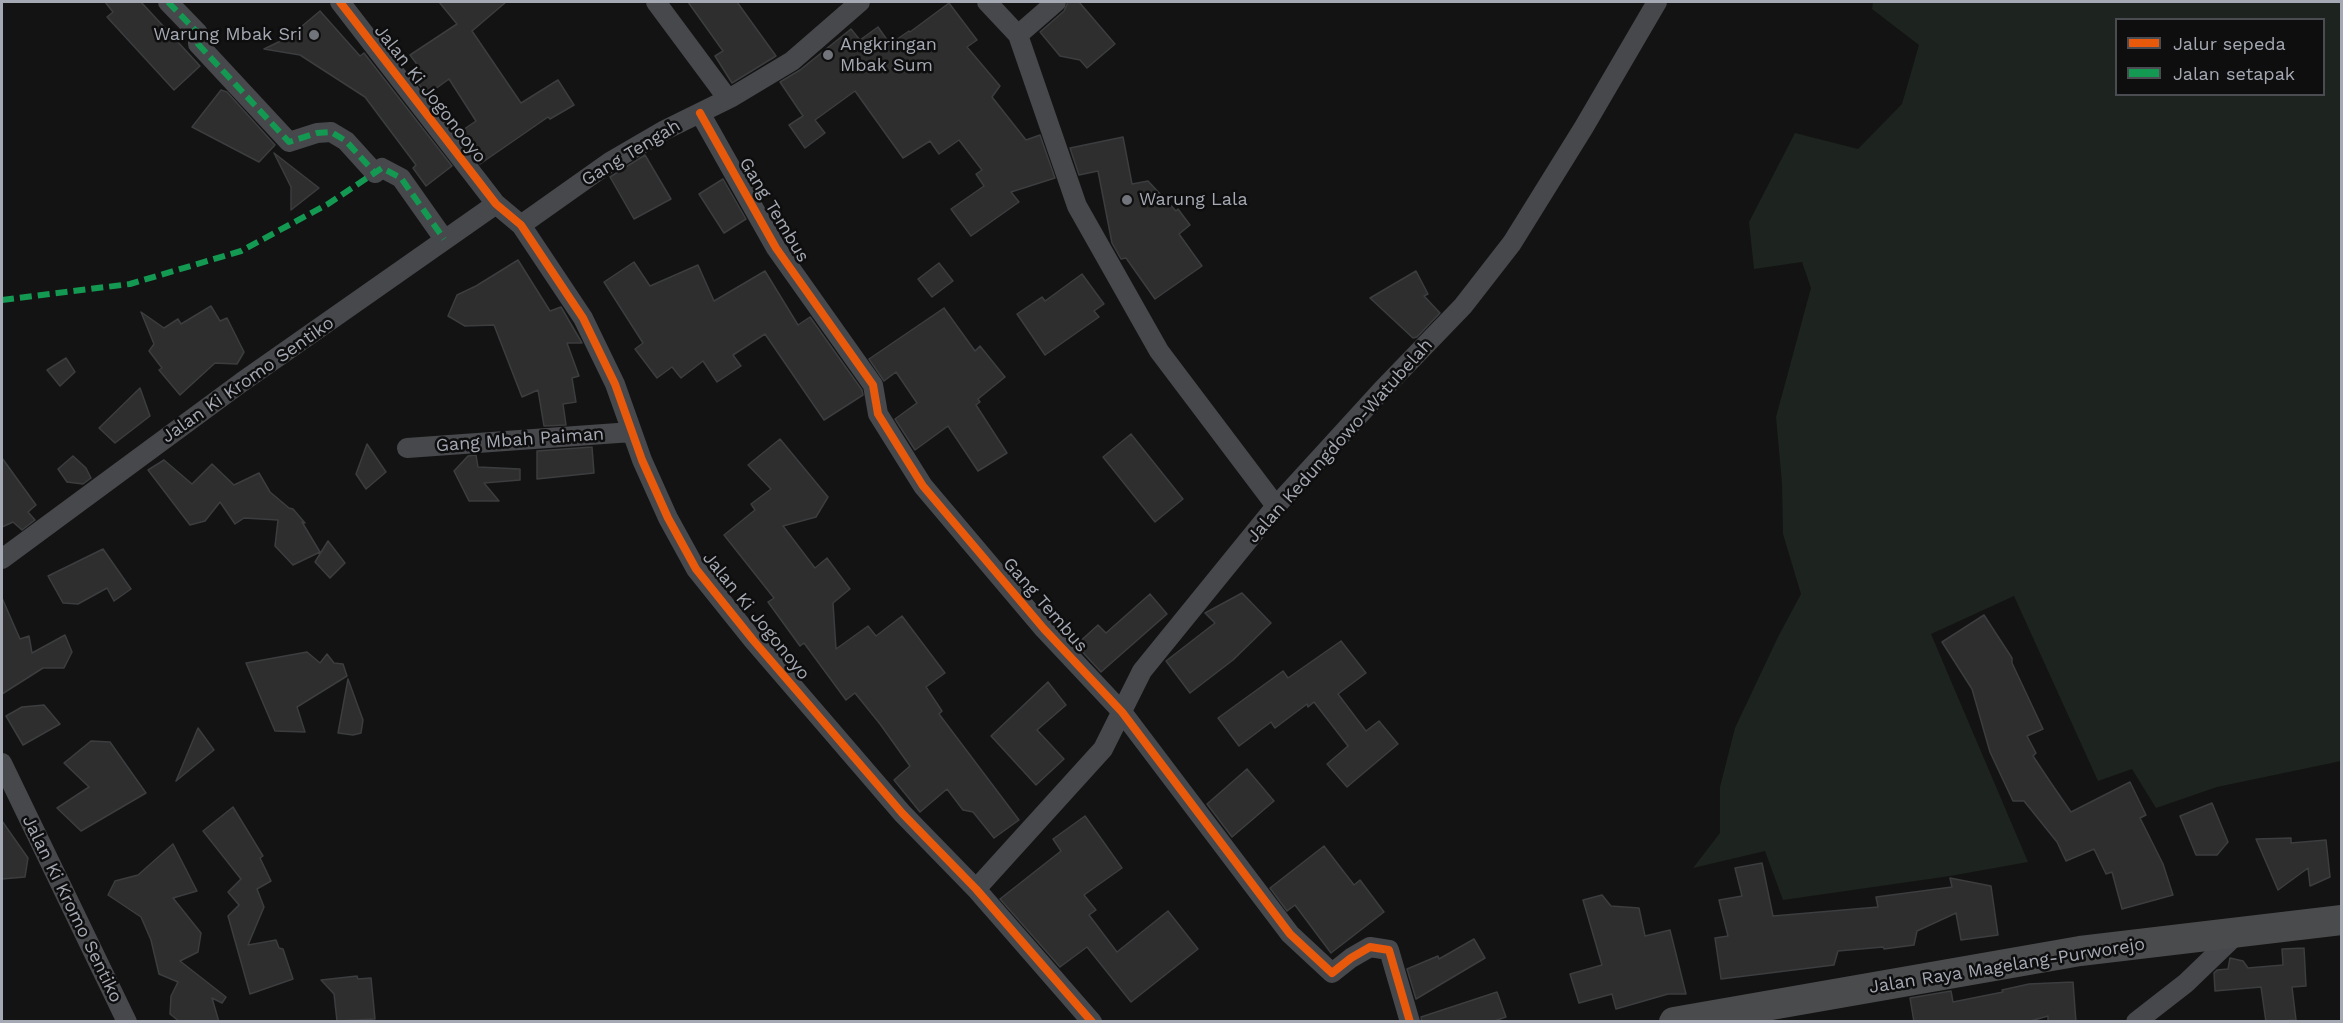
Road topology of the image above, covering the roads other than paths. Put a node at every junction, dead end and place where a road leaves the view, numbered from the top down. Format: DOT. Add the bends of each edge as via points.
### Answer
graph roads {
  1 [pos="168,2"];
  2 [pos="340,2"];
  3 [pos="656,2"];
  4 [pos="860,2"];
  5 [pos="987,2"];
  6 [pos="1056,2"];
  7 [pos="1657,2"];
  8 [pos="1018,35"];
  9 [pos="728,99"];
  10 [pos="700,113"];
  11 [pos="496,204"];
  12 [pos="521,225"];
  13 [pos="444,239"];
  14 [pos="632,432"];
  15 [pos="407,448"];
  16 [pos="1276,506"];
  17 [pos="2,560"];
  18 [pos="1122,712"];
  19 [pos="2,763"];
  20 [pos="976,889"];
  21 [pos="2342,920"];
  22 [pos="2239,932"];
  23 [pos="127,1022"];
  24 [pos="1092,1022"];
  25 [pos="1410,1022"];
  26 [pos="1674,1022"];
  27 [pos="2136,1022"];
  1 -- 13 [label="street" via="198,33 198,44 289,142 331,132 346,141 375,173 382,168 401,178"];
  2 -- 11 [label="street, Jalan Ki Jogonooyo"];
  3 -- 9 [label="street"];
  4 -- 9 [label="street, Gang Tengah" via="792,61"];
  5 -- 8 [label="street"];
  6 -- 8 [label="street"];
  7 -- 16 [label="street, Jalan Kedungdowo-Watubelah" via="1512,243 1463,306"];
  8 -- 16 [label="street" via="1077,206 1159,351"];
  9 -- 10 [label="street, Gang Tengah"];
  10 -- 12 [label="street, Gang Tengah" via="610,162"];
  10 -- 18 [label="street, Gang Tembus" via="776,248 873,385 878,414 923,486 1044,629"];
  11 -- 12 [label="street, Jalan Ki Jogonoyo"];
  11 -- 13 [label="street, Jalan Ki Kromo Sentiko"];
  12 -- 14 [label="street, Jalan Ki Jogonoyo" via="583,318 615,384"];
  13 -- 17 [label="street, Jalan Ki Kromo Sentiko"];
  14 -- 15 [label="street, Gang Mbah Paiman"];
  14 -- 20 [label="street, Jalan Ki Jogonoyo" via="668,518 696,569 896,806"];
  16 -- 18 [label="street, Jalan Kedungdowo-Watubelah" via="1142,670"];
  18 -- 20 [label="street, Jalan Kedungdowo-Watubelah" via="1103,749"];
  18 -- 25 [label="street, Gang Tembus" via="1290,934 1332,973 1370,947 1389,950"];
  19 -- 23 [label="street, Jalan Ki Kromo Sentiko"];
  20 -- 24 [label="street, Jalan Ki Jogonoyo"];
  21 -- 22 [label="main road, Jalan Raya Magelang-Purworejo"];
  22 -- 26 [label="main road, Jalan Raya Magelang-Purworejo" via="2080,951"];
  22 -- 27 [label="street" via="2186,983"];
}
